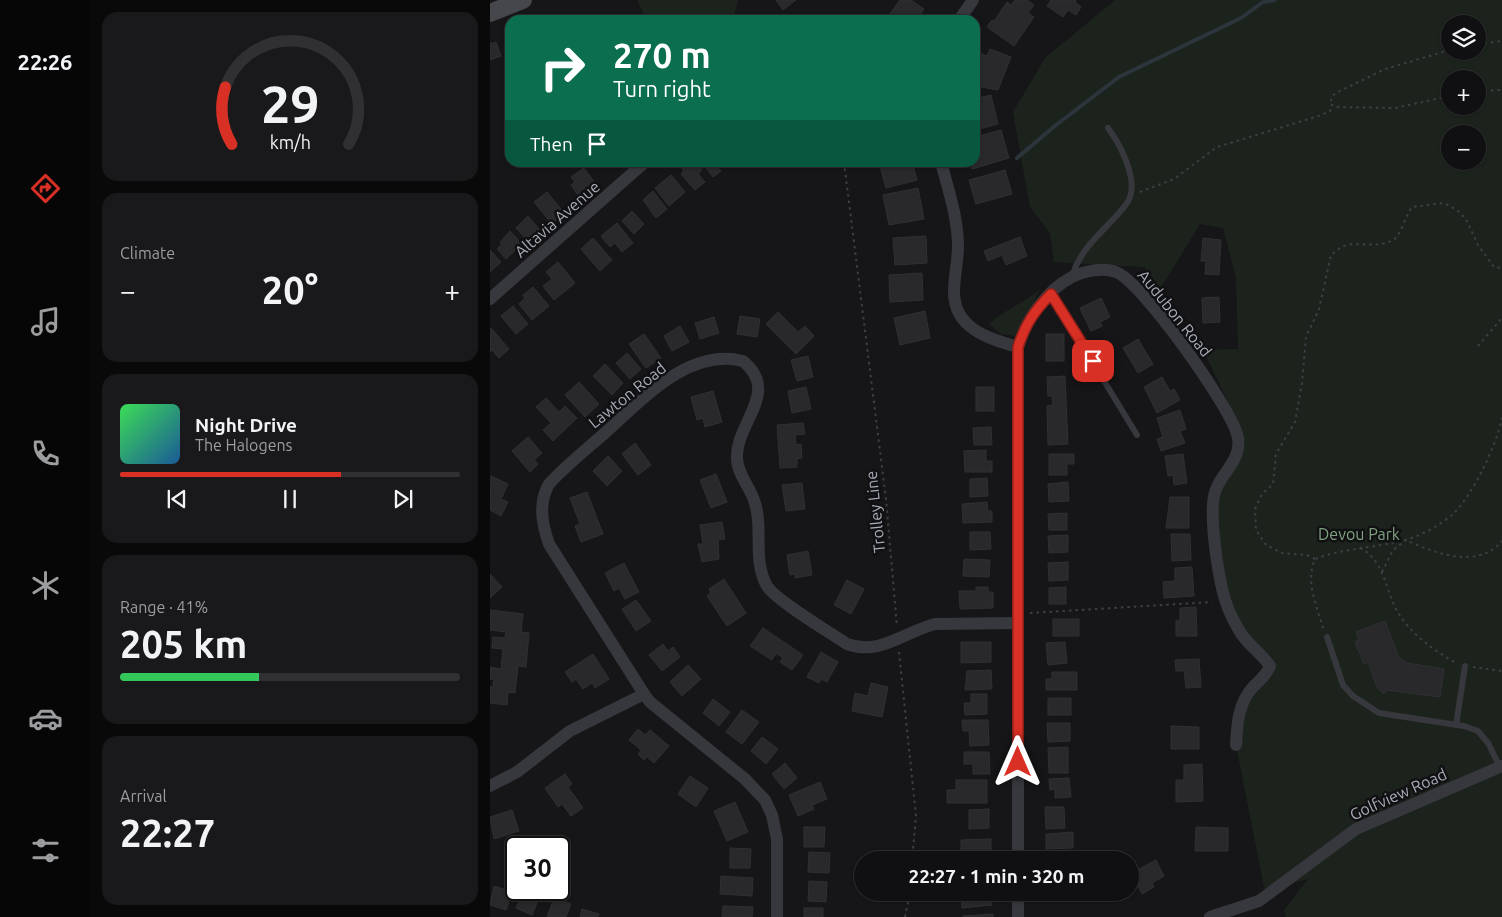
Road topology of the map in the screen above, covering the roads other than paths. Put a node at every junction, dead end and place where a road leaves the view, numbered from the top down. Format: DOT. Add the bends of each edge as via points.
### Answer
graph roads {
  1 [pos="523,0"];
  2 [pos="972,0"];
  3 [pos="490,13"];
  4 [pos="962,15"];
  5 [pos="1108,128"];
  6 [pos="640,167"];
  7 [pos="942,167"];
  8 [pos="1072,277"];
  9 [pos="1051,294"];
  10 [pos="490,300"];
  11 [pos="1018,347"];
  12 [pos="1137,435"];
  13 [pos="1018,618"];
  14 [pos="1328,637"];
  15 [pos="1465,666"];
  16 [pos="644,694"];
  17 [pos="1456,725"];
  18 [pos="1236,745"];
  19 [pos="1501,766"];
  20 [pos="490,786"];
  21 [pos="1018,851"];
  22 [pos="1018,901"];
  23 [pos="777,917"];
  24 [pos="1018,917"];
  25 [pos="1210,917"];
  1 -- 3 [label="main road"];
  2 -- 4 [label="street"];
  5 -- 8 [label="lane" via="1125,156 1130,173 1128,202 1082,254"];
  6 -- 10 [label="street, Altavia Avenue"];
  7 -- 11 [label="street" via="958,245 956,308 972,329 983,337"];
  8 -- 9 [label="street, Audubon Road"];
  8 -- 18 [label="street, Audubon Road" via="1102,270 1115,271 1128,278 1198,366 1226,409 1238,435 1236,458 1215,490 1212,509 1220,573 1226,601 1240,632 1270,666 1267,674 1245,697"];
  9 -- 11 [label="street, Audubon Road" via="1033,313"];
  9 -- 12 [label="lane"];
  11 -- 13 [label="street, Audubon Road"];
  13 -- 16 [label="street, Lawton Road" via="935,624 872,648 847,644 768,588 760,569 760,528 754,501 737,460 740,441 758,398 759,386 743,361 723,358 692,366 664,382 554,478 545,490 542,502 549,544"];
  13 -- 21 [label="street, Audubon Road"];
  14 -- 17 [label="lane" via="1343,685 1352,696 1378,713"];
  15 -- 17 [label="lane"];
  16 -- 20 [label="street" via="570,731 517,772"];
  16 -- 23 [label="street, Lawton Road" via="745,779 765,800 774,820 777,839"];
  17 -- 19 [label="lane" via="1478,731"];
  19 -- 25 [label="street, Golfview Road" via="1356,829 1266,897"];
  22 -- 24 [label="street"];
}
